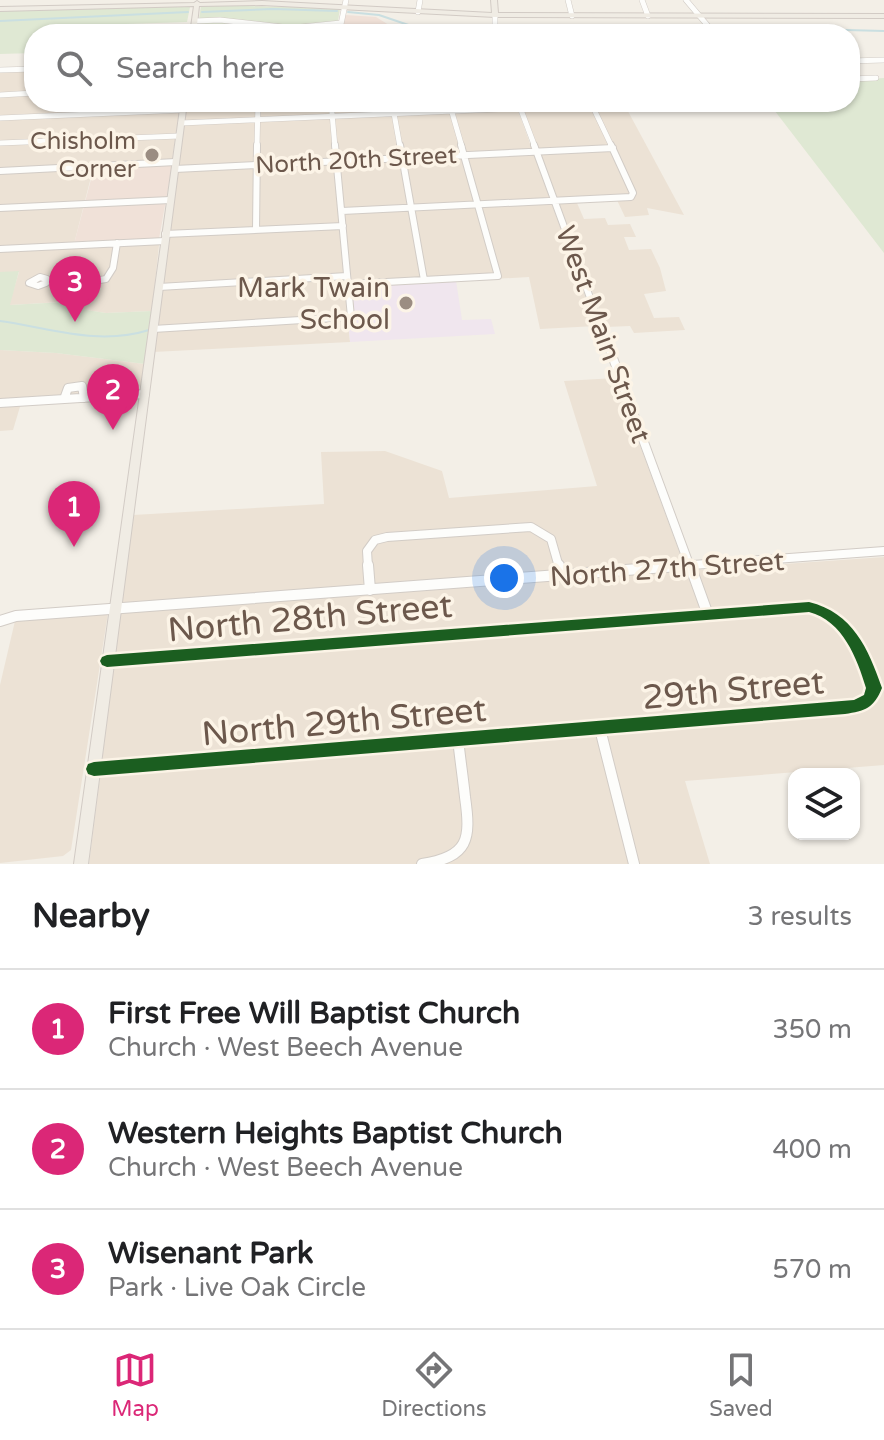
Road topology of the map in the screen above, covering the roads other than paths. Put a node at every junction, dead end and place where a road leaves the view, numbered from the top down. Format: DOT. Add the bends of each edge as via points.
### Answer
graph roads {
  1 [pos="420,0"];
  2 [pos="494,0"];
  3 [pos="568,0"];
  4 [pos="642,0"];
  5 [pos="686,0"];
  6 [pos="158,1"];
  7 [pos="120,2"];
  8 [pos="195,3"];
  9 [pos="345,3"];
  10 [pos="46,4"];
  11 [pos="0,7"];
  12 [pos="418,12"];
  13 [pos="495,15"];
  14 [pos="572,16"];
  15 [pos="648,16"];
  16 [pos="698,16"];
  17 [pos="884,16"];
  18 [pos="195,21"];
  19 [pos="341,23"];
  20 [pos="195,24"];
  21 [pos="256,24"];
  22 [pos="331,24"];
  23 [pos="495,24"];
  24 [pos="706,24"];
  25 [pos="884,60"];
  26 [pos="860,61"];
  27 [pos="24,69"];
  28 [pos="0,70"];
  29 [pos="876,78"];
  30 [pos="860,79"];
  31 [pos="24,94"];
  32 [pos="0,95"];
  33 [pos="92,112"];
  34 [pos="182,112"];
  35 [pos="258,112"];
  36 [pos="332,112"];
  37 [pos="452,112"];
  38 [pos="522,112"];
  39 [pos="595,112"];
  40 [pos="394,114"];
  41 [pos="333,117"];
  42 [pos="0,118"];
  43 [pos="258,120"];
  44 [pos="180,130"];
  45 [pos="0,143"];
  46 [pos="613,148"];
  47 [pos="537,152"];
  48 [pos="465,155"];
  49 [pos="402,158"];
  50 [pos="337,161"];
  51 [pos="256,165"];
  52 [pos="175,166"];
  53 [pos="0,171"];
  54 [pos="170,200"];
  55 [pos="554,201"];
  56 [pos="477,204"];
  57 [pos="0,208"];
  58 [pos="411,208"];
  59 [pos="342,211"];
  60 [pos="343,226"];
  61 [pos="256,230"];
  62 [pos="165,238"];
  63 [pos="117,243"];
  64 [pos="0,249"];
  65 [pos="348,280"];
  66 [pos="424,280"];
  67 [pos="47,281"];
  68 [pos="159,287"];
  69 [pos="153,329"];
  70 [pos="145,394"];
  71 [pos="84,398"];
  72 [pos="64,399"];
  73 [pos="0,403"];
  74 [pos="884,551"];
  75 [pos="690,566"];
  76 [pos="561,576"];
  77 [pos="370,590"];
  78 [pos="115,609"];
  79 [pos="708,615"];
  80 [pos="0,621"];
  81 [pos="860,656"];
  82 [pos="107,661"];
  83 [pos="600,729"];
  84 [pos="458,739"];
  85 [pos="94,769"];
  86 [pos="81,864"];
  87 [pos="422,864"];
  88 [pos="634,864"];
  1 -- 12 [label="street"];
  2 -- 13 [label="main road"];
  3 -- 14 [label="street"];
  4 -- 15 [label="street"];
  5 -- 16 [label="street"];
  6 -- 7 [label="main road"];
  6 -- 8 [label="main road"];
  7 -- 8 [label="main road"];
  7 -- 10 [label="main road"];
  8 -- 9 [label="main road"];
  8 -- 18 [label="main road"];
  9 -- 12 [label="main road"];
  9 -- 19 [label="street"];
  10 -- 11 [label="main road"];
  12 -- 13 [label="main road"];
  13 -- 14 [label="main road"];
  13 -- 23 [label="street"];
  14 -- 15 [label="main road"];
  15 -- 16 [label="main road"];
  16 -- 17 [label="main road"];
  16 -- 24 [label="street"];
  18 -- 20 [label="main road"];
  18 -- 21 [label="street"];
  19 -- 22 [label="street"];
  25 -- 26 [label="street"];
  27 -- 28 [label="street"];
  29 -- 30 [label="street"];
  31 -- 32 [label="street"];
  33 -- 42 [label="street"];
  34 -- 44 [label="main road"];
  35 -- 43 [label="street"];
  36 -- 41 [label="street"];
  37 -- 40 [label="street"];
  37 -- 48 [label="street"];
  38 -- 47 [label="street, West Main Street"];
  39 -- 46 [label="street"];
  40 -- 41 [label="street"];
  40 -- 49 [label="street"];
  41 -- 43 [label="street"];
  41 -- 50 [label="street"];
  43 -- 44 [label="street"];
  43 -- 51 [label="street"];
  44 -- 45 [label="street"];
  44 -- 52 [label="main road"];
  46 -- 47 [label="street, North 20th Street"];
  46 -- 55 [label="street" via="631,197"];
  47 -- 48 [label="street, North 20th Street"];
  47 -- 55 [label="street, West Main Street"];
  48 -- 49 [label="street, North 20th Street"];
  48 -- 56 [label="street"];
  49 -- 50 [label="street, North 20th Street"];
  49 -- 58 [label="street"];
  50 -- 51 [label="street, North 20th Street"];
  50 -- 59 [label="street"];
  51 -- 52 [label="street, North 20th Street"];
  51 -- 61 [label="street"];
  52 -- 53 [label="street, North 20th Street"];
  52 -- 54 [label="main road"];
  54 -- 57 [label="street"];
  54 -- 62 [label="main road"];
  55 -- 56 [label="street"];
  55 -- 75 [label="street, West Main Street"];
  56 -- 58 [label="street"];
  56 -- 66 [label="street" via="498,276"];
  58 -- 59 [label="street"];
  58 -- 66 [label="street"];
  59 -- 60 [label="street"];
  60 -- 61 [label="street"];
  60 -- 65 [label="street"];
  61 -- 62 [label="street"];
  62 -- 63 [label="street"];
  62 -- 68 [label="main road"];
  63 -- 64 [label="street"];
  63 -- 67 [label="street" via="107,279"];
  65 -- 66 [label="street"];
  65 -- 68 [label="street"];
  65 -- 69 [label="street" via="351,317"];
  68 -- 69 [label="main road"];
  69 -- 70 [label="main road"];
  70 -- 71 [label="street"];
  70 -- 78 [label="main road"];
  71 -- 72 [label="street"];
  71 -- 72 [label="street" via="84,389 75,385"];
  72 -- 73 [label="street"];
  74 -- 75 [label="street, North 27th Street"];
  75 -- 76 [label="street, North 27th Street"];
  75 -- 79 [label="street, West Main Street"];
  76 -- 77 [label="street, North 27th Street"];
  76 -- 77 [label="street" via="551,536 543,529 399,536 370,545"];
  77 -- 78 [label="street, North 27th Street"];
  78 -- 80 [label="street, North 27th Street"];
  78 -- 82 [label="main road"];
  79 -- 81 [label="street, North 28th Street" via="821,608 843,622"];
  79 -- 82 [label="street, North 28th Street"];
  81 -- 83 [label="street, 29th Street" via="874,688 870,699 857,706"];
  82 -- 85 [label="main road"];
  83 -- 84 [label="street, North 29th Street"];
  83 -- 88 [label="street"];
  84 -- 85 [label="street, North 29th Street"];
  84 -- 87 [label="street" via="470,832 454,856"];
  85 -- 86 [label="main road"];
}
